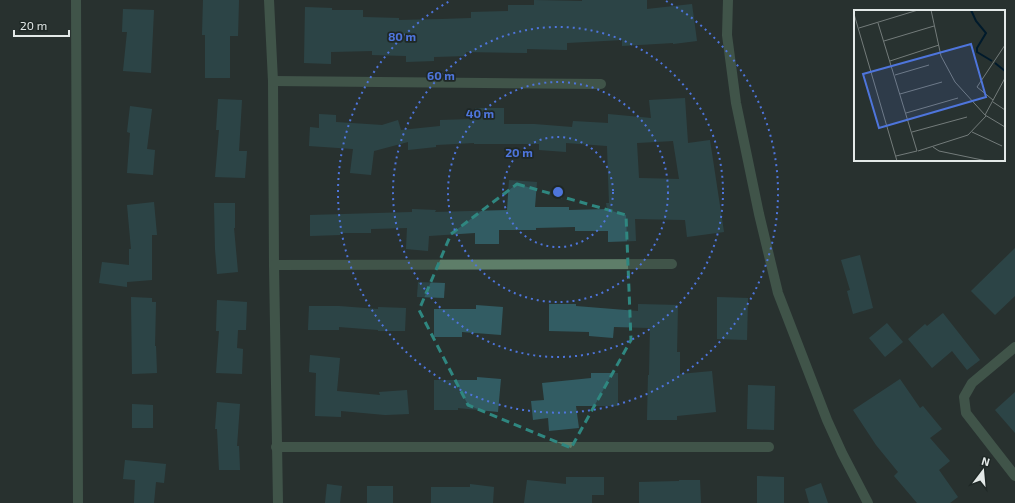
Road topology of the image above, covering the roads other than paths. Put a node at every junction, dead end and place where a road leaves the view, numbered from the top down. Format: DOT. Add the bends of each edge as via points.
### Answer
graph roads {
  1 [pos="76,0"];
  2 [pos="269,0"];
  3 [pos="728,0"];
  4 [pos="273,81"];
  5 [pos="601,84"];
  6 [pos="672,264"];
  7 [pos="274,265"];
  8 [pos="1015,347"];
  9 [pos="276,447"];
  10 [pos="769,447"];
  11 [pos="1015,476"];
  12 [pos="78,503"];
  13 [pos="278,503"];
  14 [pos="868,503"];
  1 -- 12 [label="street"];
  2 -- 4 [label="street"];
  3 -- 14 [label="street" via="726,35 736,103 778,293 827,420"];
  4 -- 5 [label="street"];
  4 -- 7 [label="street"];
  6 -- 7 [label="street"];
  7 -- 9 [label="street"];
  8 -- 11 [label="street" via="972,383 964,397 966,413"];
  9 -- 10 [label="street"];
  9 -- 13 [label="street"];
}
